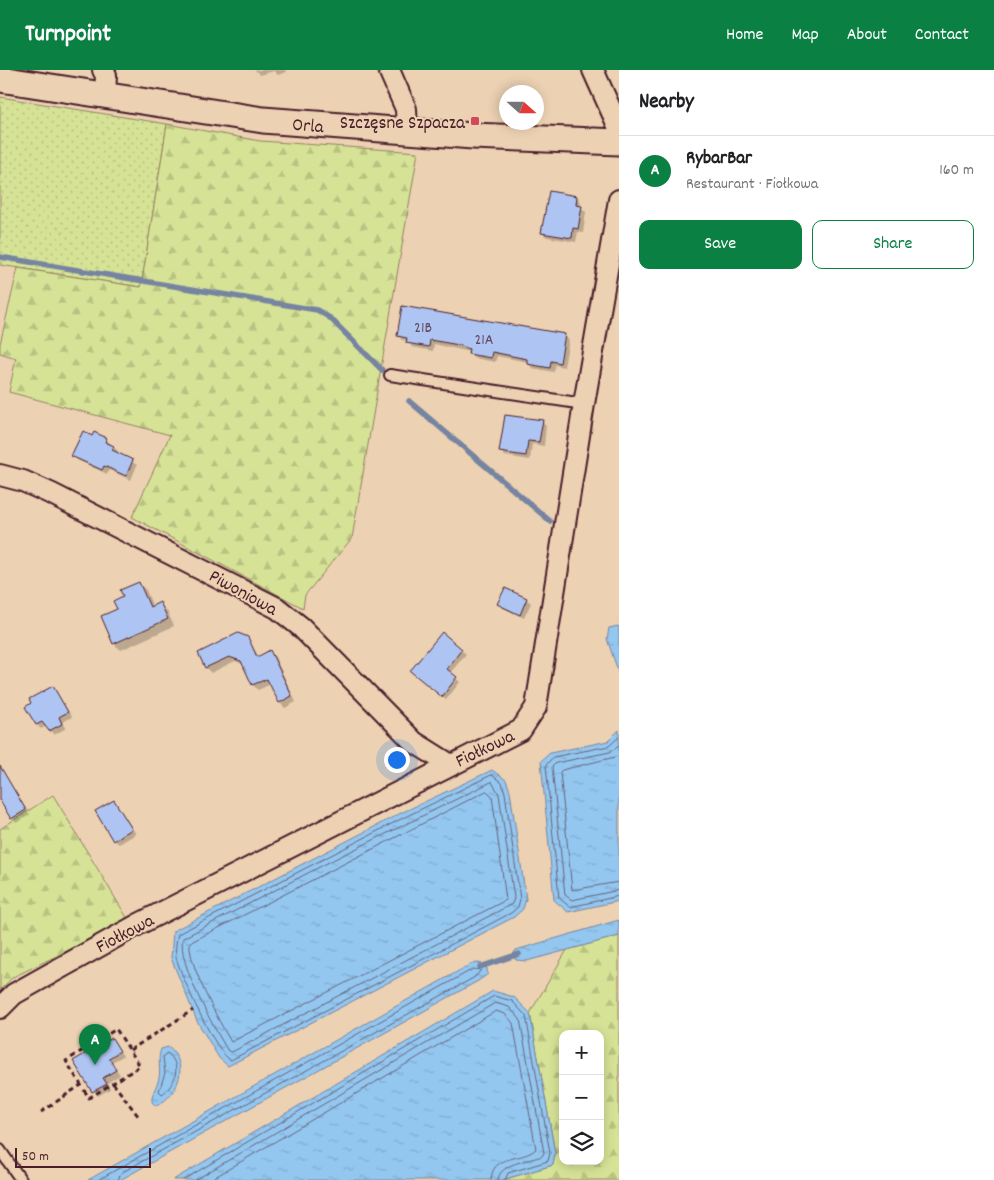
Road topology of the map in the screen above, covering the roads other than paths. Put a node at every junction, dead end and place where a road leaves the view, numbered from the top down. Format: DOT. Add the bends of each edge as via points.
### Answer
graph roads {
  1 [pos="104,70"];
  2 [pos="389,70"];
  3 [pos="593,70"];
  4 [pos="0,79"];
  5 [pos="105,96"];
  6 [pos="619,128"];
  7 [pos="407,131"];
  8 [pos="619,142"];
  9 [pos="619,200"];
  10 [pos="390,375"];
  11 [pos="584,404"];
  12 [pos="0,475"];
  13 [pos="449,764"];
  14 [pos="0,1008"];
  15 [pos="0,1150"];
  16 [pos="21,1180"];
  1 -- 5 [label="street"];
  2 -- 7 [label="street" via="406,109"];
  3 -- 6 [label="street"];
  4 -- 5 [label="street, Orla"];
  5 -- 7 [label="street, Orla" via="264,120"];
  7 -- 8 [label="street, Orla"];
  9 -- 11 [label="street, Fiołkowa"];
  10 -- 11 [label="lane"];
  11 -- 13 [label="street, Fiołkowa" via="536,706 521,730"];
  12 -- 13 [label="street, Piwoniowa" via="14,477 52,494 277,608 301,627 414,742"];
  13 -- 14 [label="street, Fiołkowa" via="138,924 14,994"];
  15 -- 16 [label="lane"];
}
